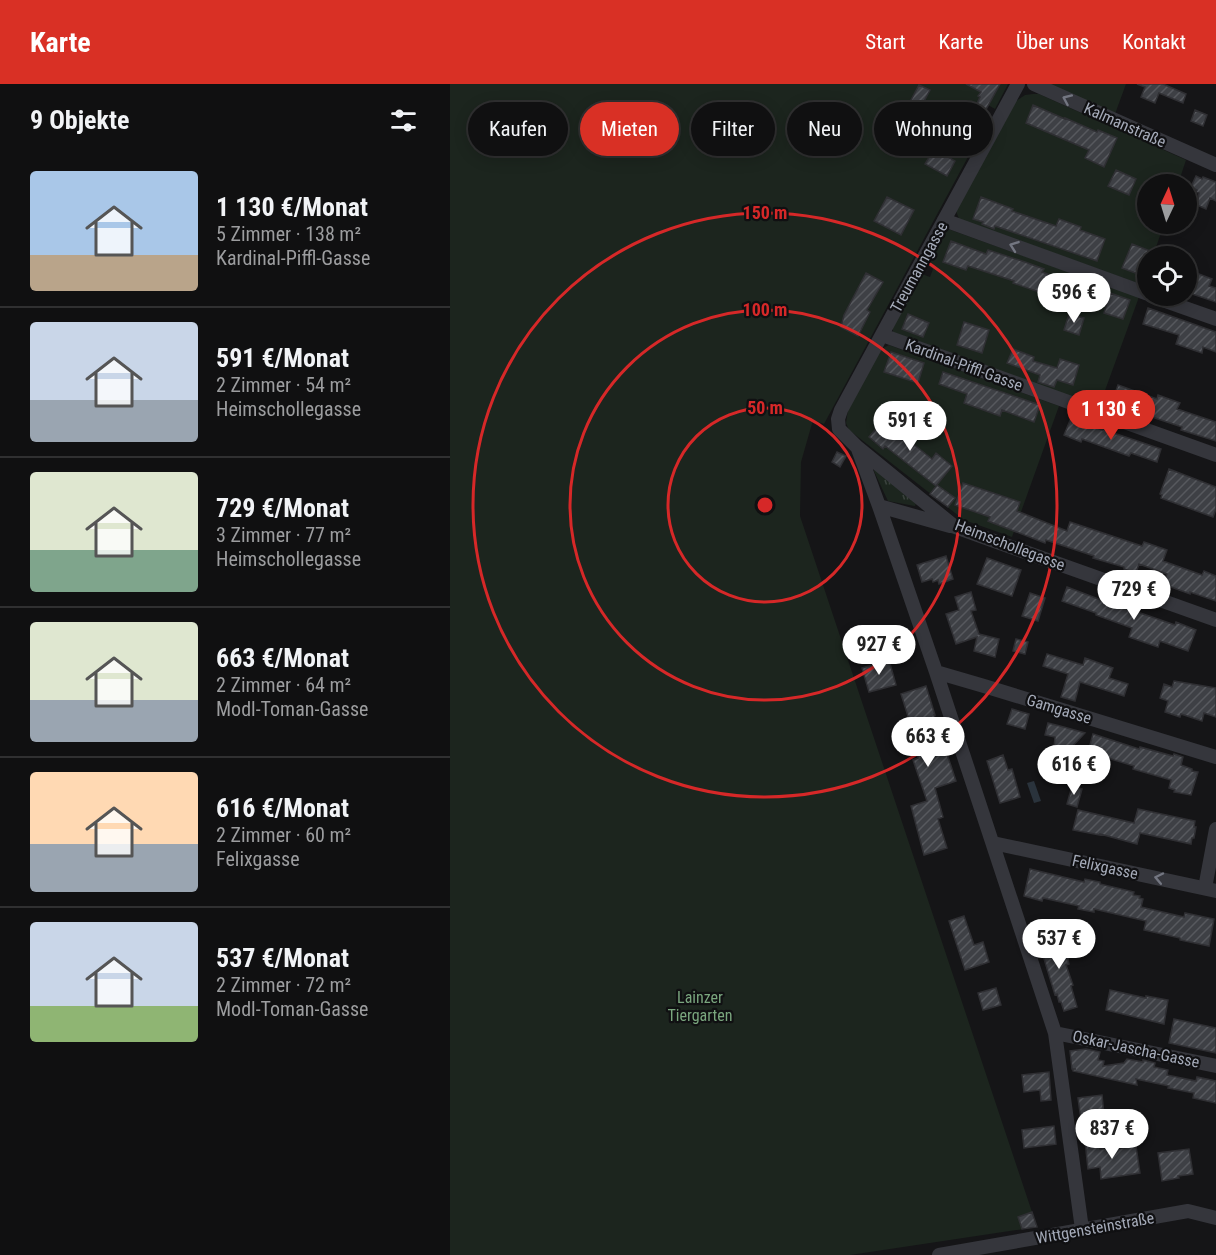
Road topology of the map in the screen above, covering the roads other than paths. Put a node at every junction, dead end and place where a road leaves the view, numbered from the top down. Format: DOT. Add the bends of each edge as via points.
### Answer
graph roads {
  1 [pos="1018,84"];
  2 [pos="1034,84"];
  3 [pos="1216,165"];
  4 [pos="944,220"];
  5 [pos="1137,291"];
  6 [pos="1180,306"];
  7 [pos="1216,319"];
  8 [pos="882,334"];
  9 [pos="857,447"];
  10 [pos="1216,455"];
  11 [pos="879,506"];
  12 [pos="956,527"];
  13 [pos="1216,620"];
  14 [pos="936,672"];
  15 [pos="1216,757"];
  16 [pos="1216,829"];
  17 [pos="993,843"];
  18 [pos="1211,890"];
  19 [pos="1055,1033"];
  20 [pos="1216,1066"];
  21 [pos="1216,1218"];
  22 [pos="1082,1229"];
  23 [pos="939,1255"];
  1 -- 4 [label="street, Treumanngasse"];
  3 -- 2 [label="street, Kalmanstraße, one-way"];
  5 -- 4 [label="street, one-way"];
  4 -- 8 [label="street, Treumanngasse"];
  6 -- 7 [label="street"];
  8 -- 9 [label="street, Treumanngasse" via="838,419 839,429"];
  8 -- 10 [label="street, Kardinal-Piffl-Gasse"];
  9 -- 11 [label="street"];
  9 -- 12 [label="street, Heimschollegasse"];
  11 -- 12 [label="street"];
  11 -- 14 [label="street"];
  12 -- 13 [label="street, Heimschollegasse"];
  14 -- 15 [label="street, Gamgasse"];
  14 -- 17 [label="street"];
  16 -- 18 [label="street"];
  18 -- 17 [label="street, Felixgasse, one-way"];
  17 -- 19 [label="street"];
  19 -- 20 [label="street, Oskar-Jascha-Gasse"];
  19 -- 22 [label="street"];
  21 -- 22 [label="street, Wittgensteinstraße" via="1188,1211"];
  22 -- 23 [label="street, Wittgensteinstraße"];
}
